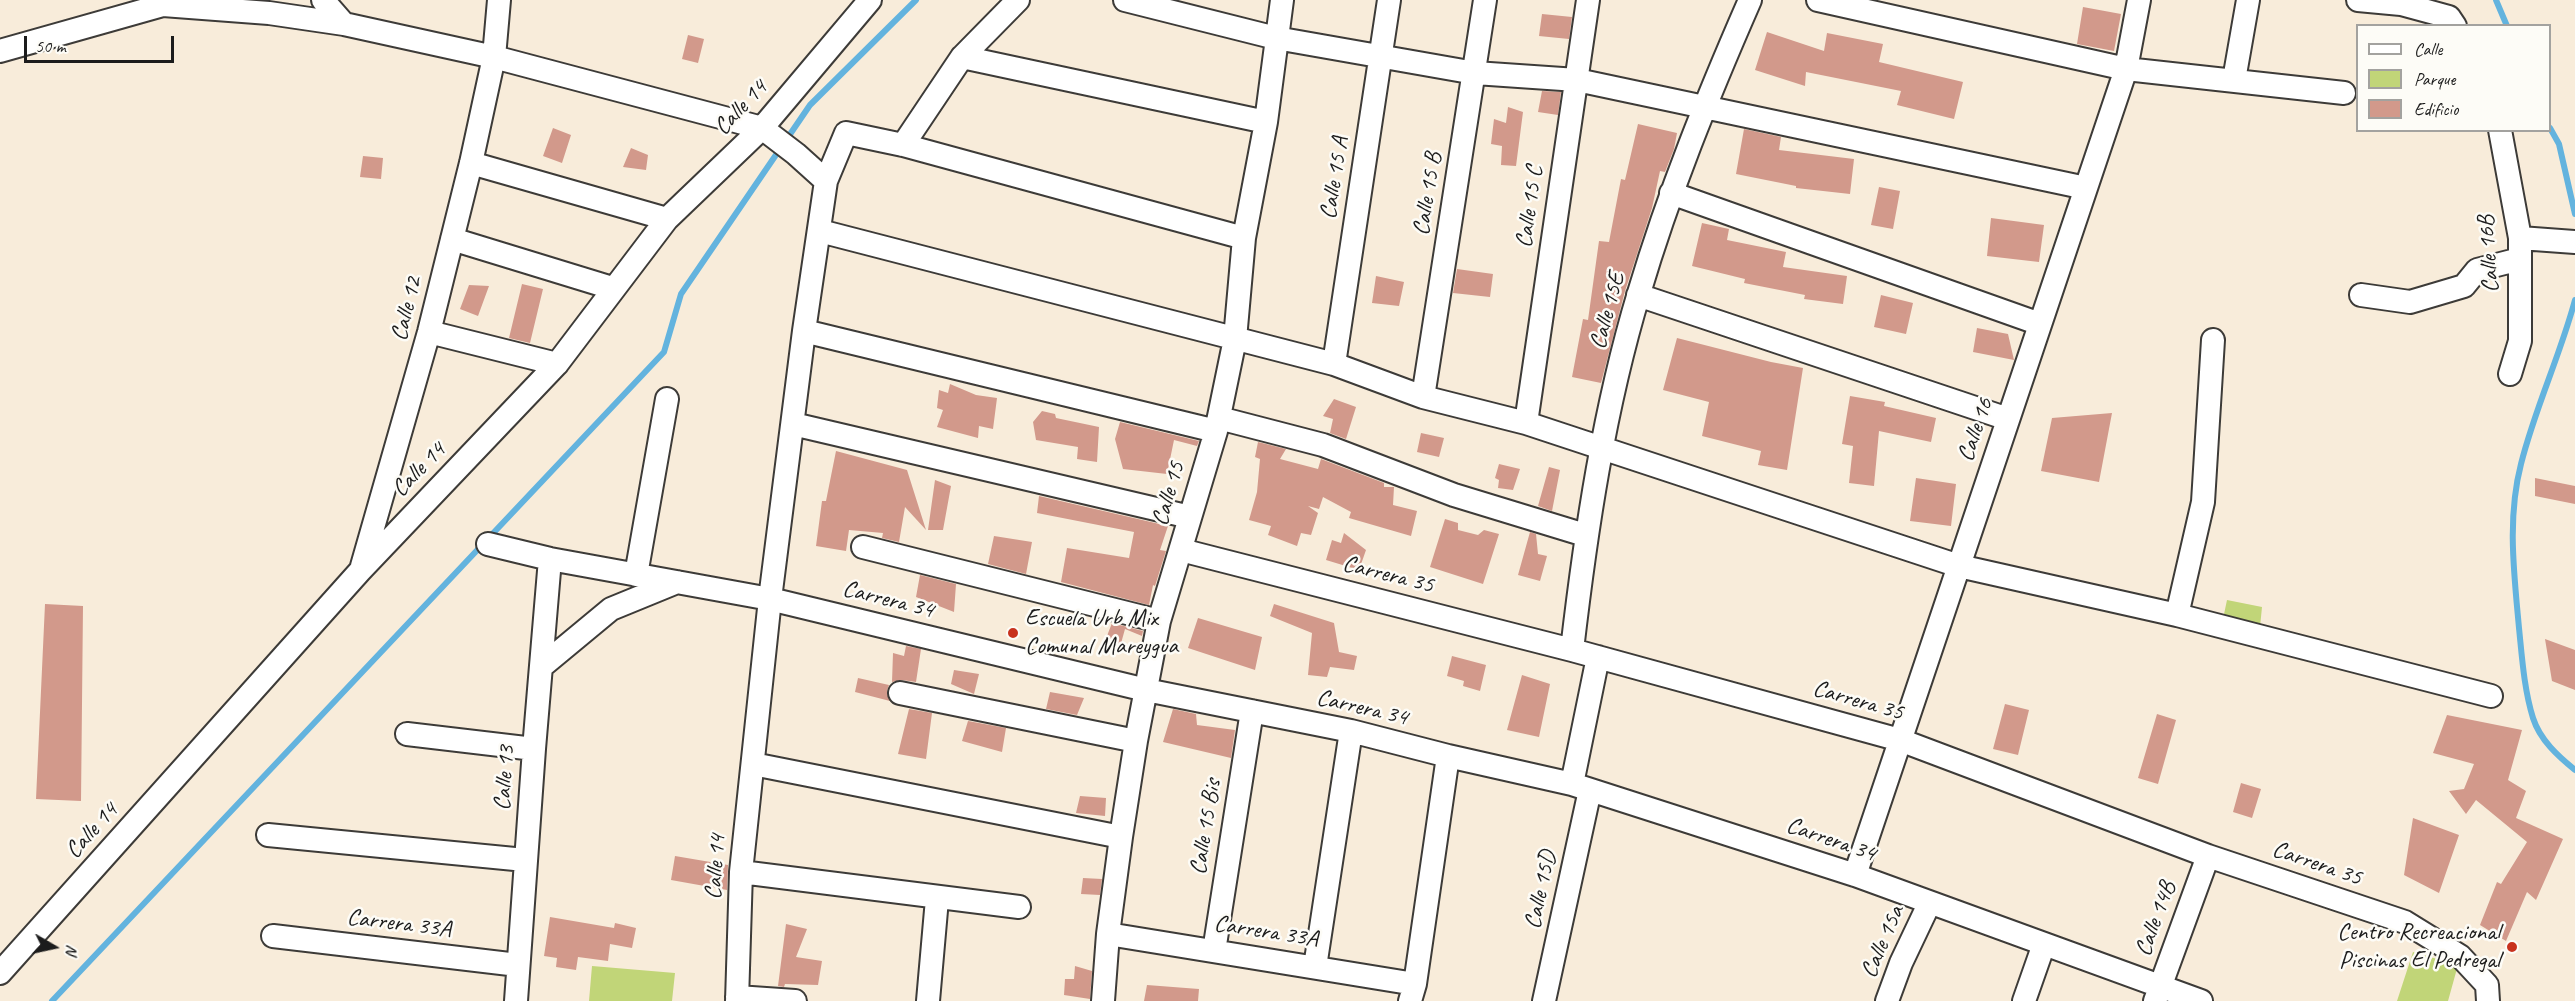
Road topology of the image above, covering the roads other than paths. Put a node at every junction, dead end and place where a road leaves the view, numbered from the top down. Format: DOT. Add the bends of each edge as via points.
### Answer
graph roads {
  1 [pos="323,0"];
  2 [pos="499,0"];
  3 [pos="870,0"];
  4 [pos="1018,0"];
  5 [pos="1125,0"];
  6 [pos="1282,0"];
  7 [pos="1389,0"];
  8 [pos="1485,0"];
  9 [pos="1588,0"];
  10 [pos="1750,0"];
  11 [pos="1818,0"];
  12 [pos="2139,0"];
  13 [pos="2248,0"];
  14 [pos="2358,0"];
  15 [pos="2452,21"];
  16 [pos="344,24"];
  17 [pos="1276,38"];
  18 [pos="0,51"];
  19 [pos="494,57"];
  20 [pos="962,57"];
  21 [pos="1381,57"];
  22 [pos="2126,69"];
  23 [pos="1475,73"];
  24 [pos="1576,80"];
  25 [pos="2234,80"];
  26 [pos="2344,93"];
  27 [pos="1703,106"];
  28 [pos="1266,122"];
  29 [pos="768,131"];
  30 [pos="2500,132"];
  31 [pos="903,145"];
  32 [pos="471,163"];
  33 [pos="826,181"];
  34 [pos="2086,188"];
  35 [pos="1671,193"];
  36 [pos="667,219"];
  37 [pos="819,231"];
  38 [pos="1244,238"];
  39 [pos="452,239"];
  40 [pos="2575,242"];
  41 [pos="2520,249"];
  42 [pos="612,288"];
  43 [pos="1638,295"];
  44 [pos="2361,295"];
  45 [pos="2040,324"];
  46 [pos="804,331"];
  47 [pos="429,332"];
  48 [pos="1235,339"];
  49 [pos="2213,340"];
  50 [pos="557,364"];
  51 [pos="1334,364"];
  52 [pos="2510,374"];
  53 [pos="1423,397"];
  54 [pos="667,399"];
  55 [pos="2008,419"];
  56 [pos="1526,423"];
  57 [pos="793,424"];
  58 [pos="1217,424"];
  59 [pos="1601,448"];
  60 [pos="1190,517"];
  61 [pos="1585,535"];
  62 [pos="488,544"];
  63 [pos="863,547"];
  64 [pos="1181,550"];
  65 [pos="550,559"];
  66 [pos="1959,566"];
  67 [pos="360,571"];
  68 [pos="636,575"];
  69 [pos="677,582"];
  70 [pos="770,600"];
  71 [pos="2177,615"];
  72 [pos="1159,621"];
  73 [pos="1572,650"];
  74 [pos="1598,657"];
  75 [pos="541,667"];
  76 [pos="1146,690"];
  77 [pos="900,693"];
  78 [pos="2491,696"];
  79 [pos="1252,711"];
  80 [pos="1351,731"];
  81 [pos="407,734"];
  82 [pos="1900,740"];
  83 [pos="1136,741"];
  84 [pos="534,749"];
  85 [pos="1448,756"];
  86 [pos="753,764"];
  87 [pos="1581,787"];
  88 [pos="268,835"];
  89 [pos="1121,837"];
  90 [pos="2208,856"];
  91 [pos="525,860"];
  92 [pos="741,872"];
  93 [pos="1855,875"];
  94 [pos="937,899"];
  95 [pos="1929,904"];
  96 [pos="1019,908"];
  97 [pos="1108,934"];
  98 [pos="273,936"];
  99 [pos="2044,944"];
  100 [pos="1214,951"];
  101 [pos="518,965"];
  102 [pos="1315,967"];
  103 [pos="0,974"];
  104 [pos="1413,992"];
  105 [pos="2158,993"];
  106 [pos="2488,993"];
  107 [pos="737,999"];
  108 [pos="516,1001"];
  109 [pos="795,1001"];
  110 [pos="927,1001"];
  111 [pos="1103,1001"];
  112 [pos="1544,1001"];
  113 [pos="1887,1001"];
  114 [pos="2024,1001"];
  115 [pos="2201,1001"];
  1 -- 16 [label="street"];
  2 -- 19 [label="street, Calle 12"];
  3 -- 29 [label="street, Calle 14"];
  4 -- 20 [label="street"];
  5 -- 17 [label="street"];
  6 -- 17 [label="street, Calle 15"];
  7 -- 21 [label="street, Calle 15 A"];
  8 -- 23 [label="street, Calle 15 B"];
  9 -- 24 [label="street, Calle 15 C"];
  10 -- 27 [label="street, Calle 15E"];
  11 -- 22 [label="street"];
  12 -- 22 [label="street, Calle 16"];
  13 -- 25 [label="street"];
  14 -- 15 [label="street" via="2401,4"];
  16 -- 18 [label="street" via="269,12 163,5"];
  16 -- 19 [label="street"];
  17 -- 21 [label="street"];
  17 -- 28 [label="street, Calle 15"];
  19 -- 29 [label="street"];
  19 -- 32 [label="street, Calle 12"];
  20 -- 28 [label="street"];
  20 -- 31 [label="street"];
  21 -- 23 [label="street"];
  21 -- 51 [label="street, Calle 15 A"];
  22 -- 25 [label="street"];
  22 -- 34 [label="street, Calle 16"];
  23 -- 24 [label="street"];
  23 -- 53 [label="street, Calle 15 B"];
  24 -- 27 [label="street"];
  24 -- 56 [label="street, Calle 15 C"];
  25 -- 26 [label="street"];
  27 -- 34 [label="street"];
  27 -- 35 [label="street, Calle 15E"];
  28 -- 38 [label="street, Calle 15"];
  29 -- 33 [label="street"];
  29 -- 36 [label="street, Calle 14"];
  30 -- 41 [label="street, Calle 16B"];
  31 -- 33 [label="street, Calle 14" via="846,133"];
  31 -- 38 [label="street"];
  32 -- 36 [label="street"];
  32 -- 39 [label="street, Calle 12"];
  33 -- 37 [label="street, Calle 14"];
  34 -- 45 [label="street, Calle 16"];
  35 -- 43 [label="street, Calle 15E"];
  35 -- 45 [label="street"];
  36 -- 42 [label="street, Calle 14"];
  37 -- 46 [label="street, Calle 14"];
  37 -- 48 [label="street"];
  38 -- 48 [label="street, Calle 15"];
  39 -- 42 [label="street"];
  39 -- 47 [label="street, Calle 12"];
  40 -- 41 [label="street"];
  41 -- 44 [label="street" via="2477,270 2464,286 2410,302"];
  41 -- 52 [label="street, Calle 16B" via="2520,341"];
  42 -- 50 [label="street, Calle 14"];
  43 -- 55 [label="street"];
  43 -- 59 [label="street, Calle 15E"];
  45 -- 55 [label="street, Calle 16"];
  46 -- 57 [label="street, Calle 14"];
  46 -- 58 [label="street"];
  47 -- 50 [label="street"];
  47 -- 67 [label="street, Calle 12"];
  48 -- 51 [label="street"];
  48 -- 58 [label="street, Calle 15"];
  49 -- 71 [label="street" via="2203,502"];
  50 -- 67 [label="street, Calle 14"];
  51 -- 53 [label="street"];
  53 -- 56 [label="street"];
  54 -- 68 [label="street"];
  55 -- 66 [label="street, Calle 16"];
  56 -- 59 [label="street"];
  57 -- 60 [label="street"];
  57 -- 70 [label="street, Calle 14"];
  58 -- 60 [label="street, Calle 15"];
  58 -- 61 [label="street" via="1323,445 1454,495"];
  59 -- 61 [label="street, Calle 15E"];
  59 -- 66 [label="street"];
  60 -- 64 [label="street, Calle 15"];
  61 -- 73 [label="street, Calle 15E"];
  62 -- 65 [label="street, Carrera 34"];
  63 -- 72 [label="street"];
  64 -- 72 [label="street, Calle 15"];
  64 -- 73 [label="street, Carrera 35"];
  65 -- 68 [label="street, Carrera 34"];
  65 -- 75 [label="street, Calle 13"];
  66 -- 71 [label="street"];
  66 -- 82 [label="street, Calle 16"];
  67 -- 103 [label="street, Calle 14"];
  68 -- 69 [label="street, Carrera 34"];
  69 -- 70 [label="street, Carrera 34"];
  69 -- 75 [label="street" via="611,609"];
  70 -- 76 [label="street, Carrera 34"];
  70 -- 86 [label="street, Calle 14"];
  71 -- 78 [label="street"];
  72 -- 76 [label="street, Calle 15"];
  73 -- 74 [label="street, Carrera 35"];
  74 -- 82 [label="street, Carrera 35"];
  74 -- 87 [label="street, Calle 15D"];
  75 -- 84 [label="street, Calle 13"];
  76 -- 79 [label="street, Carrera 34"];
  76 -- 83 [label="street, Calle 15"];
  77 -- 83 [label="street"];
  79 -- 80 [label="street, Carrera 34"];
  79 -- 100 [label="street, Calle 15 Bis"];
  80 -- 85 [label="street, Carrera 34"];
  80 -- 102 [label="street"];
  81 -- 84 [label="street"];
  82 -- 90 [label="street, Carrera 35"];
  82 -- 93 [label="street, Calle 16"];
  83 -- 89 [label="street, Calle 15"];
  84 -- 91 [label="street, Calle 13"];
  85 -- 87 [label="street, Carrera 34"];
  85 -- 104 [label="street"];
  86 -- 89 [label="street"];
  86 -- 92 [label="street, Calle 14"];
  87 -- 93 [label="street, Carrera 34"];
  87 -- 112 [label="street, Calle 15D"];
  88 -- 91 [label="street"];
  89 -- 97 [label="street, Calle 15"];
  90 -- 105 [label="street, Calle 14B"];
  90 -- 106 [label="street, Carrera 35" via="2404,922 2460,956"];
  91 -- 101 [label="street, Calle 13"];
  92 -- 94 [label="street"];
  92 -- 107 [label="street, Calle 14"];
  93 -- 95 [label="street, Carrera 34"];
  94 -- 96 [label="street"];
  94 -- 110 [label="street"];
  95 -- 99 [label="street, Carrera 34"];
  95 -- 113 [label="street, Calle 15a"];
  97 -- 100 [label="street, Carrera 33A"];
  97 -- 111 [label="street, Calle 15"];
  98 -- 101 [label="street, Carrera 33A"];
  99 -- 105 [label="street, Carrera 34"];
  99 -- 114 [label="street"];
  100 -- 102 [label="street, Carrera 33A"];
  101 -- 108 [label="street, Calle 13"];
  102 -- 104 [label="street, Carrera 33A"];
  105 -- 115 [label="street, Carrera 34"];
  107 -- 109 [label="street"];
}
